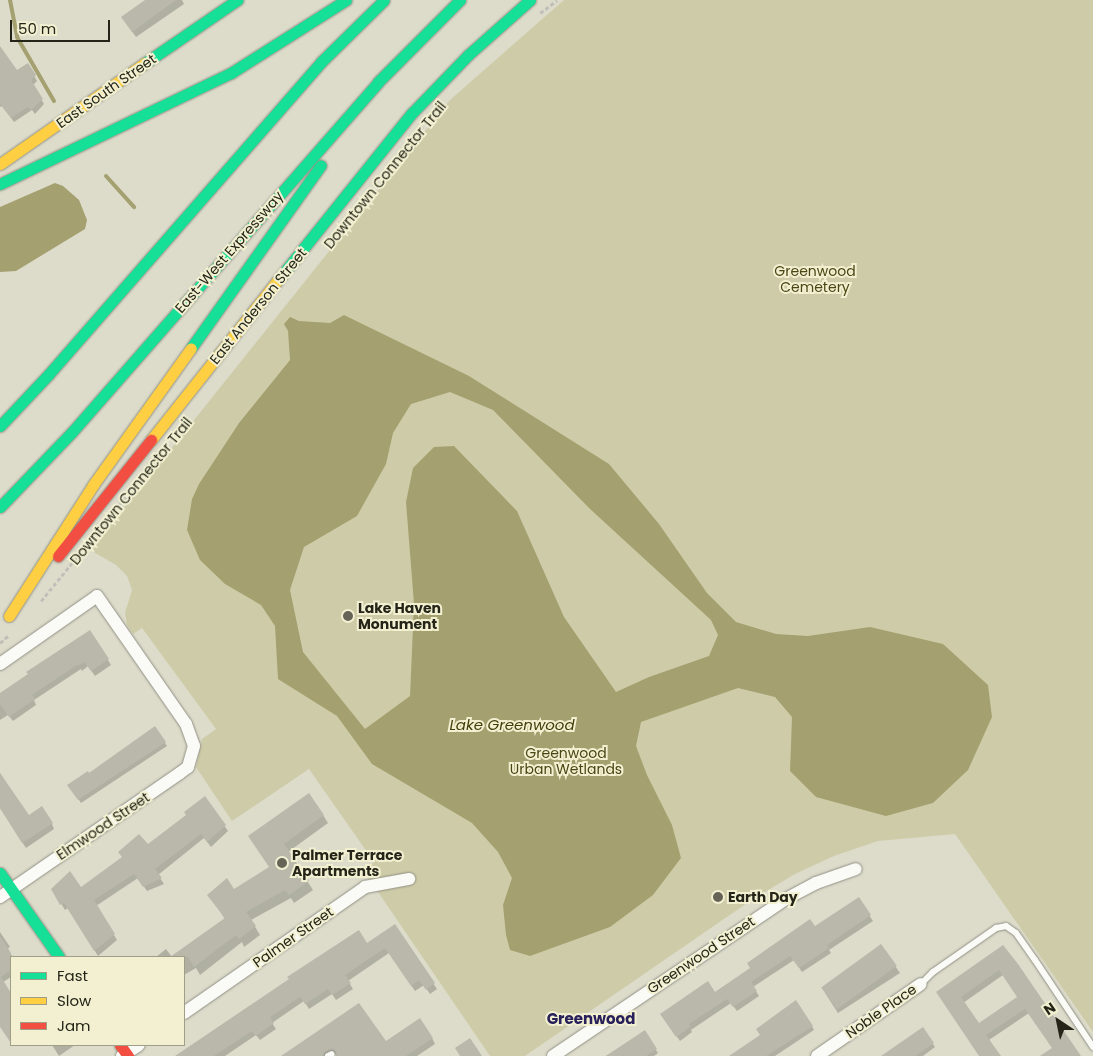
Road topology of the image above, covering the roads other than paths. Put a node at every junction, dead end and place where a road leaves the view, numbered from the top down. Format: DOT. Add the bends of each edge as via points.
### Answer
graph roads {
  1 [pos="237,0"];
  2 [pos="346,0"];
  3 [pos="384,0"];
  4 [pos="460,0"];
  5 [pos="530,0"];
  6 [pos="378,82"];
  7 [pos="0,164"];
  8 [pos="0,184"];
  9 [pos="0,426"];
  10 [pos="0,507"];
  11 [pos="9,616"];
  12 [pos="0,626"];
  13 [pos="0,664"];
  14 [pos="856,869"];
  15 [pos="0,873"];
  16 [pos="409,880"];
  17 [pos="11,889"];
  18 [pos="0,897"];
  19 [pos="58,956"];
  20 [pos="921,984"];
  21 [pos="185,1012"];
  22 [pos="137,1046"];
  23 [pos="1093,1047"];
  24 [pos="124,1053"];
  25 [pos="553,1056"];
  26 [pos="817,1056"];
  1 -- 7 [label="main road, East South Street"];
  2 -- 8 [label="main road" via="231,74"];
  3 -- 9 [label="main road" via="260,130"];
  4 -- 6 [label="main road, East-West Expressway"];
  5 -- 11 [label="main road, East Anderson Street" via="468,55 412,113"];
  6 -- 10 [label="main road, East-West Expressway" via="72,432"];
  6 -- 11 [label="main road" via="93,484"];
  11 -- 12 [label="main road, East Anderson Street"];
  13 -- 17 [label="street, Elmwood Street" via="97,596 186,724 194,746 188,767"];
  14 -- 25 [label="street, Greenwood Street" via="816,883 784,900"];
  15 -- 17 [label="main road"];
  16 -- 21 [label="street, Palmer Street" via="365,886"];
  17 -- 18 [label="street, Elmwood Street"];
  17 -- 19 [label="main road"];
  20 -- 23 [label="lane" via="996,928 1006,926 1016,933"];
  20 -- 26 [label="street, Noble Place"];
  22 -- 24 [label="street"];
}
